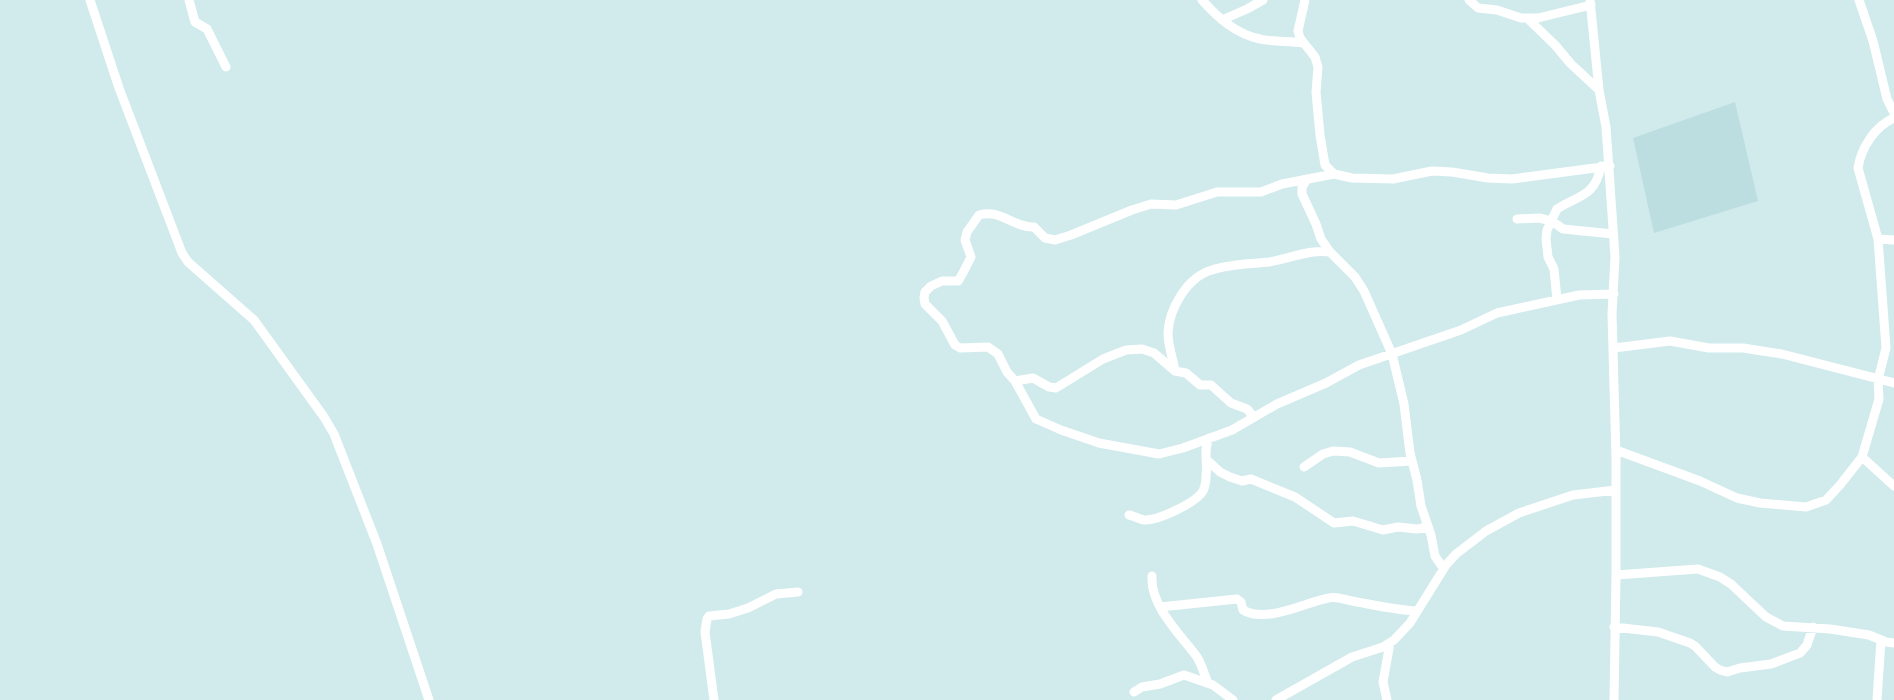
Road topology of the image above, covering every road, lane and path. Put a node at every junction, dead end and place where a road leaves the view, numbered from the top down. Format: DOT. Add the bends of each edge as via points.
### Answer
graph roads {
  1 [pos="90,0"];
  2 [pos="189,0"];
  3 [pos="1202,0"];
  4 [pos="1263,0"];
  5 [pos="1305,0"];
  6 [pos="1469,0"];
  7 [pos="1859,0"];
  8 [pos="1591,2"];
  9 [pos="1527,18"];
  10 [pos="1222,20"];
  11 [pos="1303,43"];
  12 [pos="226,67"];
  13 [pos="1599,90"];
  14 [pos="1894,113"];
  15 [pos="1894,118"];
  16 [pos="1605,166"];
  17 [pos="1334,174"];
  18 [pos="1307,179"];
  19 [pos="1517,220"];
  20 [pos="1552,221"];
  21 [pos="1613,234"];
  22 [pos="1878,240"];
  23 [pos="1894,240"];
  24 [pos="1330,252"];
  25 [pos="1614,294"];
  26 [pos="1557,300"];
  27 [pos="1614,348"];
  28 [pos="1392,354"];
  29 [pos="1175,371"];
  30 [pos="1878,380"];
  31 [pos="1015,381"];
  32 [pos="1894,383"];
  33 [pos="1253,416"];
  34 [pos="1209,438"];
  35 [pos="1616,450"];
  36 [pos="1862,457"];
  37 [pos="1207,460"];
  38 [pos="1412,462"];
  39 [pos="1304,467"];
  40 [pos="1894,486"];
  41 [pos="1616,490"];
  42 [pos="1129,515"];
  43 [pos="1428,527"];
  44 [pos="1443,568"];
  45 [pos="1616,575"];
  46 [pos="1152,576"];
  47 [pos="798,592"];
  48 [pos="1160,607"];
  49 [pos="1417,611"];
  50 [pos="1614,626"];
  51 [pos="1813,627"];
  52 [pos="1882,640"];
  53 [pos="1390,643"];
  54 [pos="1894,643"];
  55 [pos="1208,683"];
  56 [pos="1134,692"];
  57 [pos="429,700"];
  58 [pos="714,700"];
  59 [pos="1233,700"];
  60 [pos="1276,700"];
  61 [pos="1387,700"];
  62 [pos="1614,700"];
  63 [pos="1877,700"];
  1 -- 57 [label="street" via="119,88 182,253 188,262 254,320 334,434 377,544"];
  2 -- 12 [label="street" via="195,22 207,29"];
  3 -- 10 [label="street"];
  4 -- 10 [label="street"];
  5 -- 11 [label="street" via="1298,31"];
  6 -- 9 [label="street" via="1478,8"];
  7 -- 14 [label="street" via="1887,99"];
  8 -- 9 [label="street" via="1538,18"];
  8 -- 13 [label="street"];
  9 -- 13 [label="street"];
  10 -- 11 [label="street" via="1259,39"];
  11 -- 17 [label="street" via="1318,67 1316,92 1320,134 1325,165"];
  13 -- 16 [label="street" via="1606,127"];
  15 -- 22 [label="street" via="1865,146 1858,168"];
  16 -- 17 [label="street" via="1512,179 1432,171 1393,178 1352,178"];
  16 -- 20 [label="street" via="1596,184 1557,209"];
  16 -- 21 [label="street"];
  17 -- 18 [label="street"];
  18 -- 24 [label="street" via="1302,189 1303,199"];
  18 -- 31 [label="street" via="1261,192 1217,192 1176,205 1151,204 1055,240 1044,238 1034,227 1004,216 979,216 967,232 965,240 971,257 962,278 931,286 925,292 925,304 942,320 956,345 993,350"];
  19 -- 20 [label="street" via="1539,218"];
  20 -- 21 [label="street" via="1562,228"];
  20 -- 26 [label="street" via="1546,239 1548,257 1554,269"];
  21 -- 25 [label="street"];
  22 -- 23 [label="street"];
  22 -- 30 [label="street" via="1886,337"];
  24 -- 28 [label="street" via="1364,291"];
  24 -- 29 [label="street" via="1221,268 1195,279 1178,299 1168,332"];
  25 -- 26 [label="street" via="1579,295"];
  25 -- 27 [label="street"];
  26 -- 28 [label="street" via="1497,313 1462,330"];
  27 -- 30 [label="street" via="1670,341 1709,348 1743,348 1782,354"];
  27 -- 35 [label="street"];
  28 -- 33 [label="street" via="1359,365"];
  28 -- 38 [label="street" via="1404,404"];
  29 -- 31 [label="street" via="1142,349 1126,350 1104,359 1056,388 1033,378"];
  29 -- 33 [label="street" via="1186,374 1200,385 1210,385"];
  30 -- 32 [label="street"];
  30 -- 36 [label="street" via="1879,399"];
  31 -- 34 [label="street" via="1036,418 1099,443 1159,454"];
  33 -- 34 [label="street" via="1232,430"];
  34 -- 37 [label="street" via="1205,450"];
  35 -- 36 [label="street" via="1737,498 1798,508 1826,500"];
  35 -- 41 [label="street"];
  36 -- 40 [label="street"];
  37 -- 42 [label="street" via="1203,491 1185,505 1146,520"];
  37 -- 43 [label="street" via="1230,477 1242,481 1251,479 1295,497 1334,523 1353,521 1383,530"];
  38 -- 39 [label="street" via="1379,463 1362,455 1340,451 1323,454"];
  38 -- 43 [label="street" via="1420,506"];
  41 -- 44 [label="street" via="1573,495 1519,513 1486,531"];
  41 -- 45 [label="street"];
  43 -- 44 [label="street" via="1435,556"];
  44 -- 49 [label="street"];
  45 -- 50 [label="street"];
  45 -- 51 [label="street" via="1708,572 1731,584 1773,622 1783,626"];
  46 -- 48 [label="street" via="1153,592"];
  47 -- 58 [label="street" via="776,594 748,608 708,617 706,632"];
  48 -- 49 [label="street" via="1237,599 1246,612 1278,613 1335,597"];
  48 -- 55 [label="street" via="1196,657"];
  49 -- 53 [label="street"];
  50 -- 51 [label="street" via="1658,632 1690,642 1715,667 1727,672 1771,664 1800,653 1807,645"];
  50 -- 62 [label="street"];
  51 -- 52 [label="street" via="1870,635"];
  52 -- 54 [label="street"];
  52 -- 63 [label="street"];
  53 -- 60 [label="street" via="1352,657"];
  53 -- 61 [label="street" via="1383,682"];
  55 -- 56 [label="street" via="1184,675"];
  55 -- 59 [label="street"];
}
